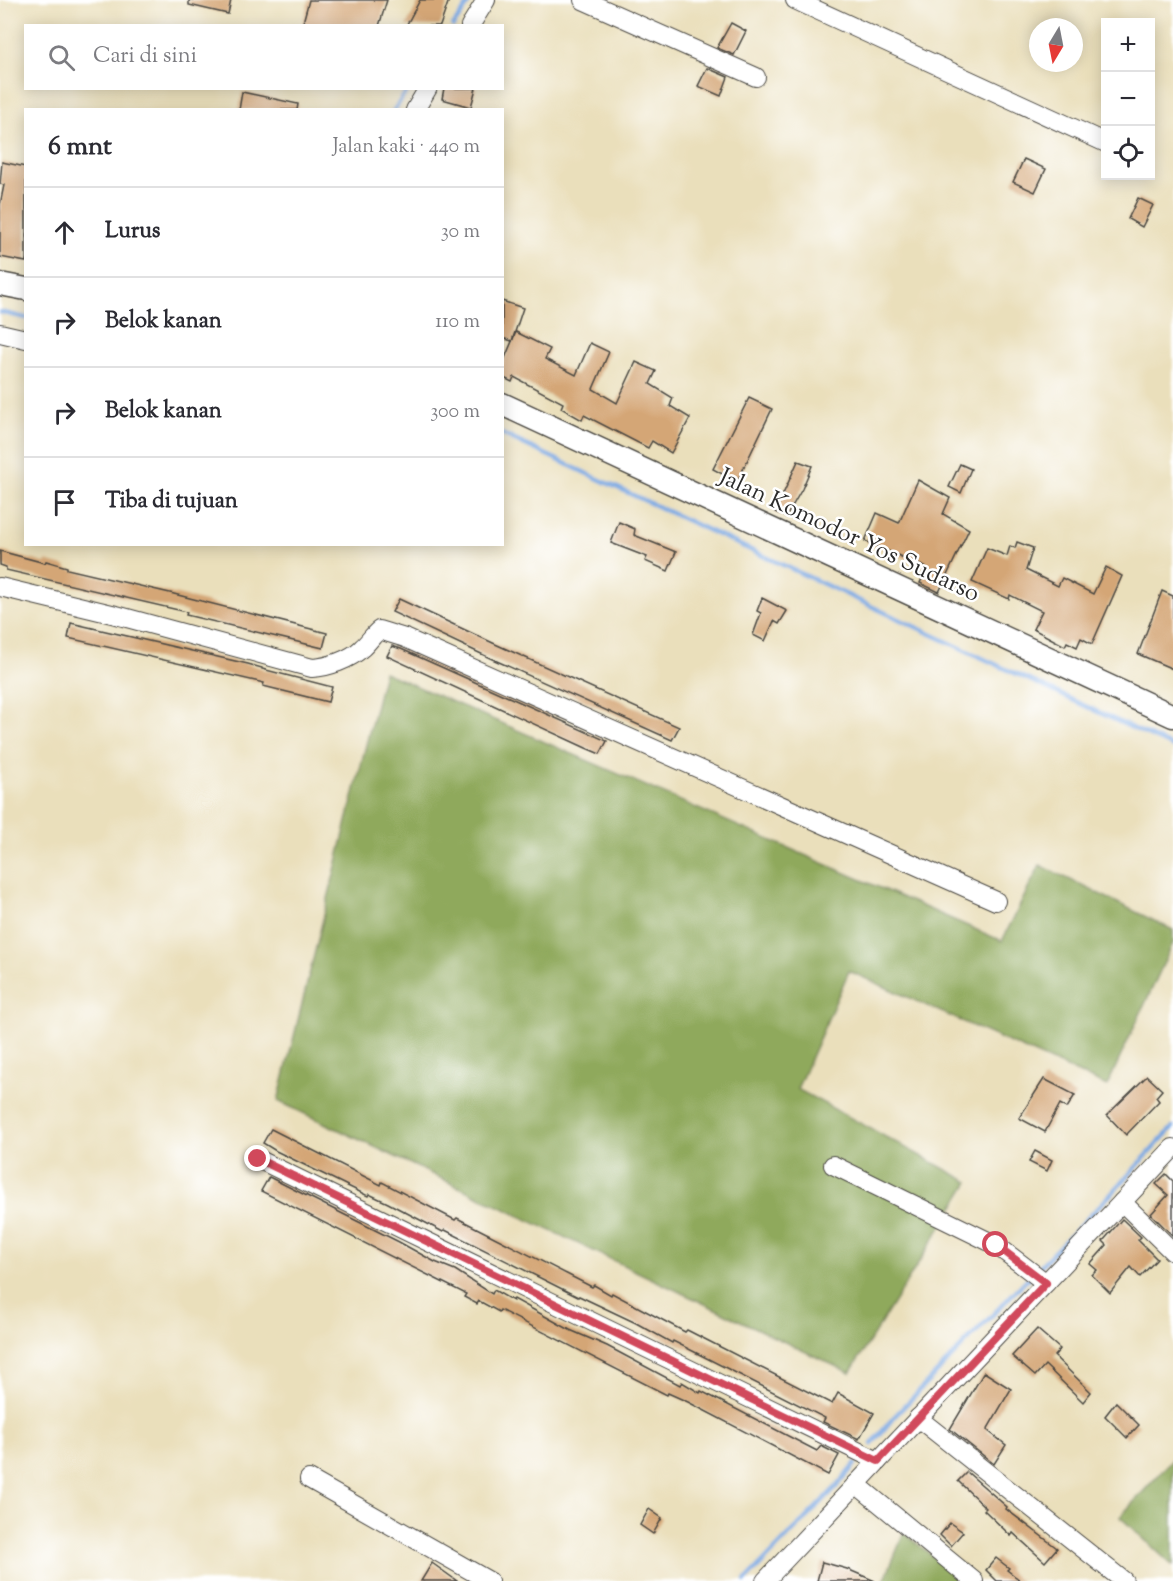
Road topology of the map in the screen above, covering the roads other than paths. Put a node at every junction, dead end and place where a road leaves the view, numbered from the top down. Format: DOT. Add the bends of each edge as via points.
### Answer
graph roads {
  1 [pos="486,0"];
  2 [pos="583,0"];
  3 [pos="795,0"];
  4 [pos="471,24"];
  5 [pos="756,77"];
  6 [pos="427,90"];
  7 [pos="415,108"];
  8 [pos="1101,141"];
  9 [pos="0,284"];
  10 [pos="24,289"];
  11 [pos="0,333"];
  12 [pos="24,339"];
  13 [pos="504,405"];
  14 [pos="0,587"];
  15 [pos="1173,716"];
  16 [pos="996,902"];
  17 [pos="1173,1148"];
  18 [pos="258,1159"];
  19 [pos="833,1165"];
  20 [pos="1122,1202"];
  21 [pos="1173,1252"];
  22 [pos="1044,1281"];
  23 [pos="918,1418"];
  24 [pos="878,1461"];
  25 [pos="309,1479"];
  26 [pos="856,1484"];
  27 [pos="489,1581"];
  28 [pos="765,1581"];
  29 [pos="974,1581"];
  30 [pos="1124,1581"];
  1 -- 4 [label="street"];
  2 -- 5 [label="street"];
  3 -- 8 [label="street"];
  6 -- 7 [label="street"];
  9 -- 10 [label="street"];
  11 -- 12 [label="street"];
  13 -- 15 [label="street, Jalan Komodor Yos Sudarso"];
  14 -- 16 [label="street" via="312,668 328,667 362,649 379,630 388,632"];
  17 -- 20 [label="street"];
  18 -- 24 [label="street"];
  19 -- 22 [label="street" via="996,1245"];
  20 -- 21 [label="street"];
  20 -- 22 [label="street"];
  22 -- 23 [label="street"];
  23 -- 24 [label="street"];
  23 -- 30 [label="street"];
  24 -- 26 [label="street"];
  25 -- 27 [label="street"];
  26 -- 28 [label="street"];
  26 -- 29 [label="street"];
}
